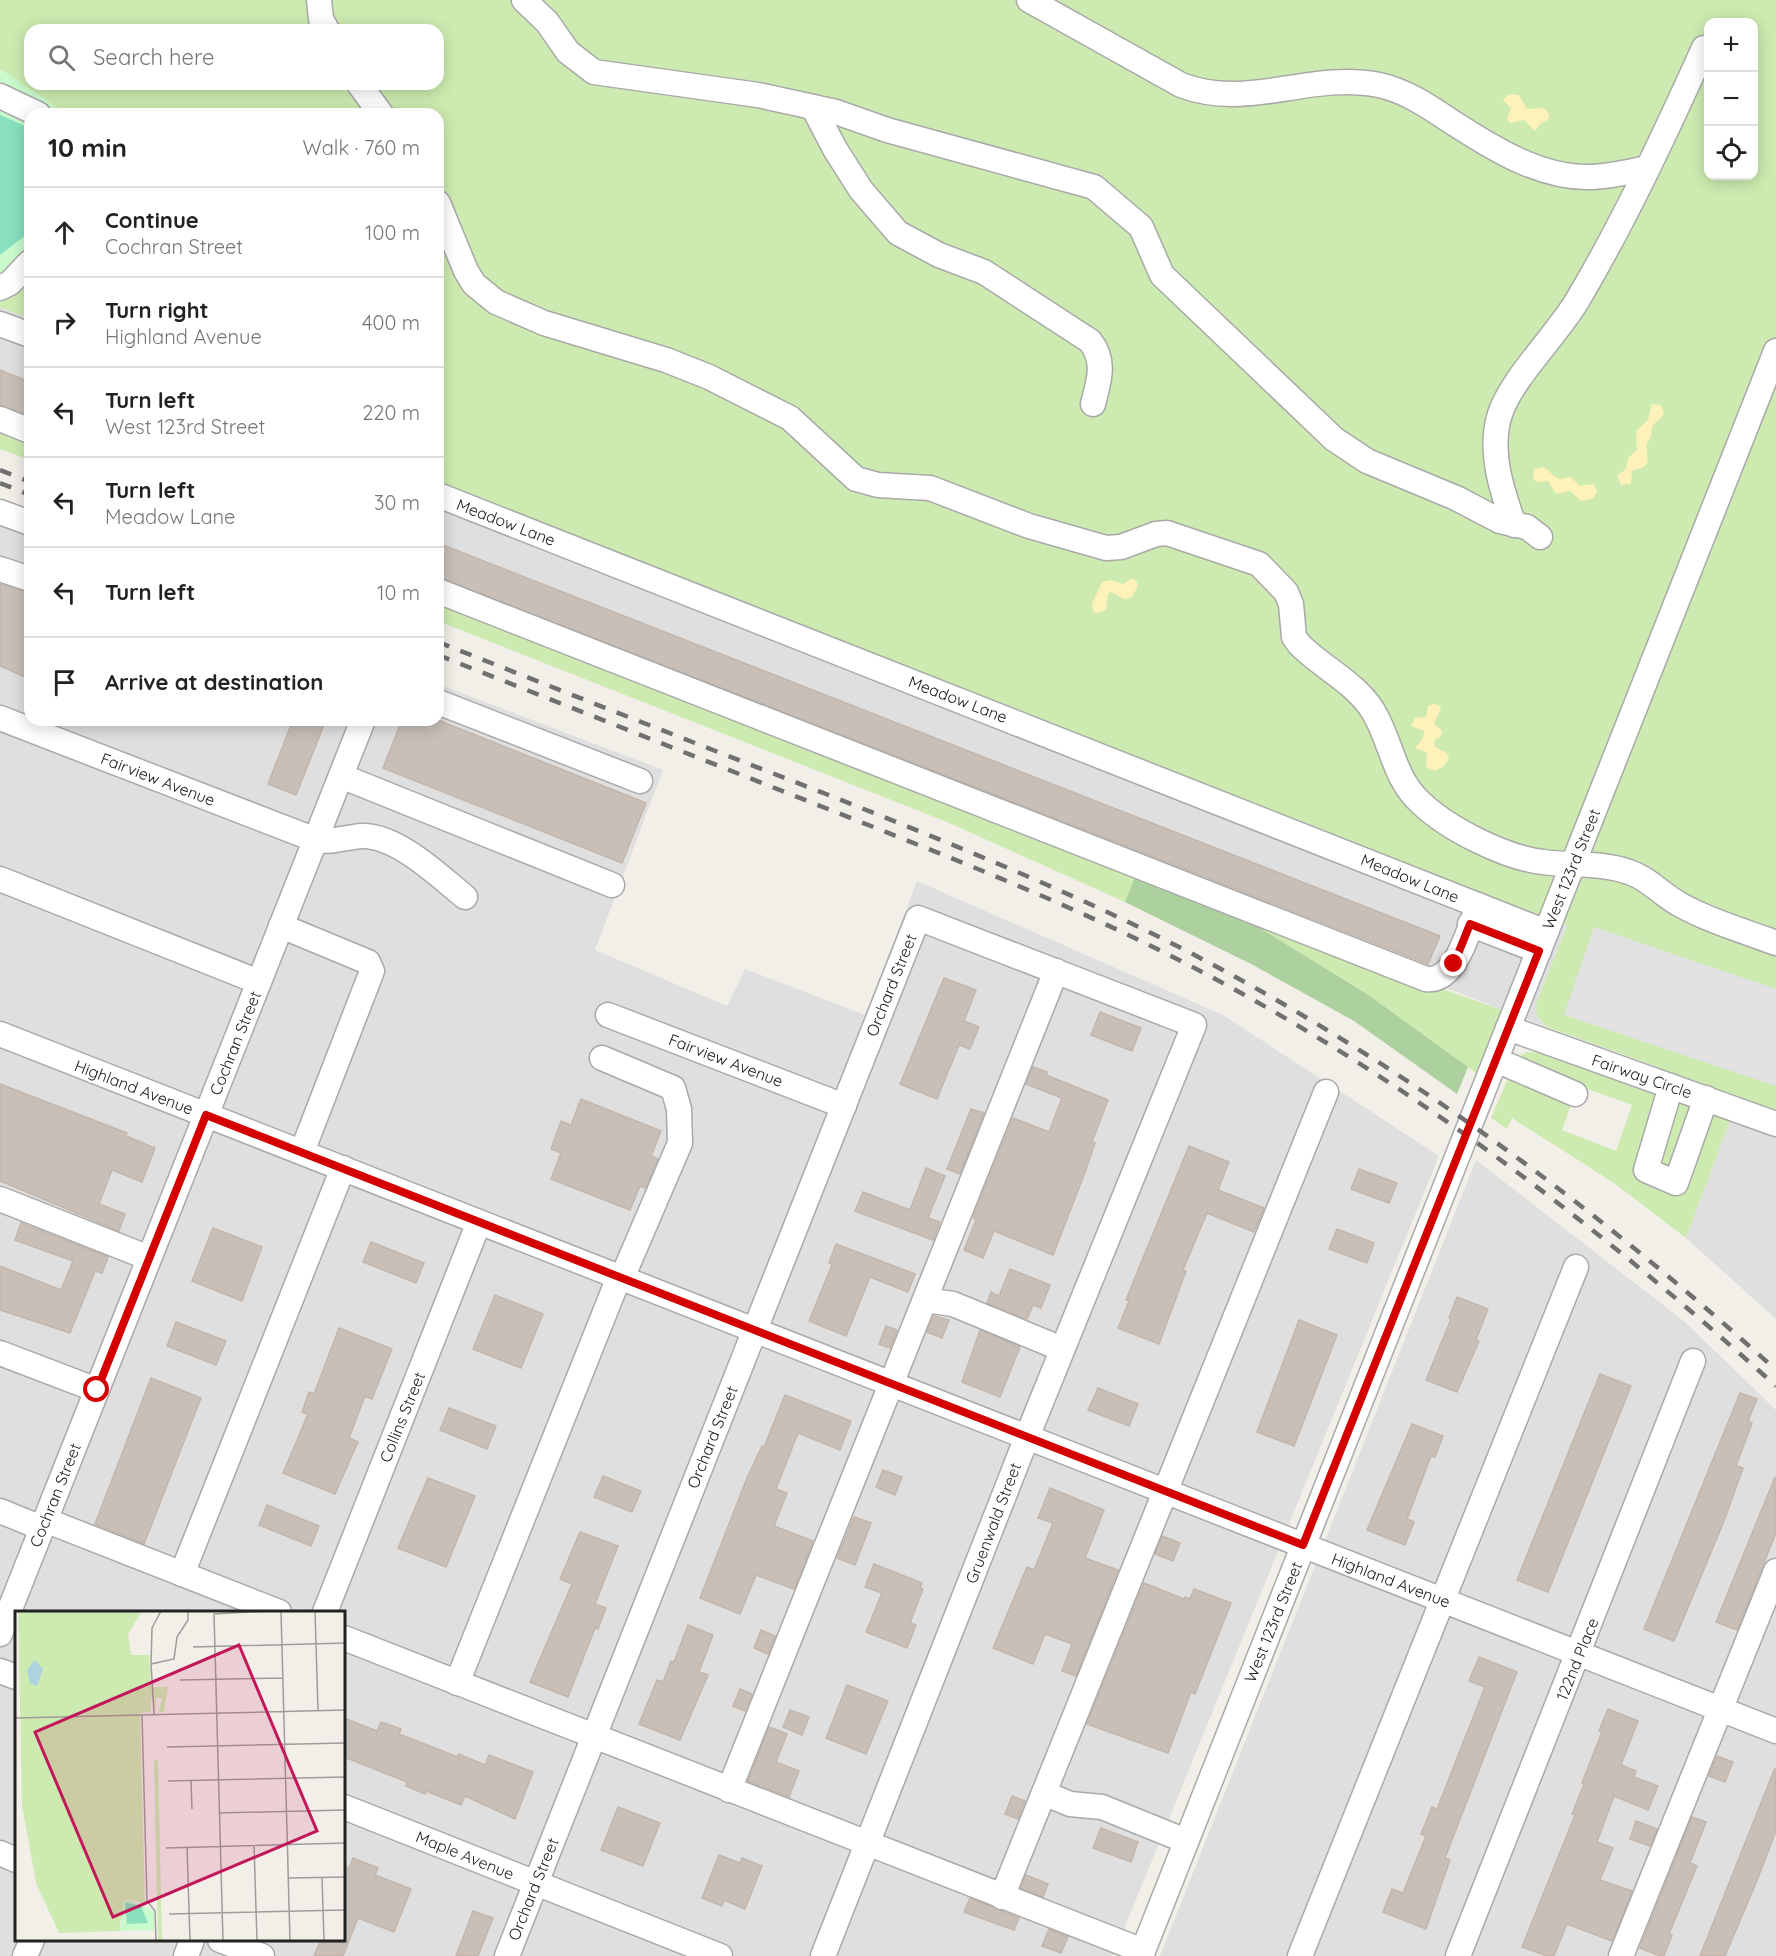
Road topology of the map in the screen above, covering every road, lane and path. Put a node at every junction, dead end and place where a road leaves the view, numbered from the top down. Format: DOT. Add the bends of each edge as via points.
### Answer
graph roads {
  1 [pos="319,0"];
  2 [pos="524,0"];
  3 [pos="1029,0"];
  4 [pos="323,24"];
  5 [pos="1704,48"];
  6 [pos="363,90"];
  7 [pos="0,96"];
  8 [pos="813,107"];
  9 [pos="25,108"];
  10 [pos="377,108"];
  11 [pos="1647,168"];
  12 [pos="444,217"];
  13 [pos="24,268"];
  14 [pos="0,288"];
  15 [pos="0,324"];
  16 [pos="24,333"];
  17 [pos="1776,351"];
  18 [pos="1093,404"];
  19 [pos="0,419"];
  20 [pos="24,428"];
  21 [pos="444,497"];
  22 [pos="0,512"];
  23 [pos="24,521"];
  24 [pos="1514,525"];
  25 [pos="1540,537"];
  26 [pos="0,569"];
  27 [pos="24,577"];
  28 [pos="444,593"];
  29 [pos="444,704"];
  30 [pos="0,718"];
  31 [pos="361,726"];
  32 [pos="341,776"];
  33 [pos="640,781"];
  34 [pos="315,840"];
  35 [pos="1574,863"];
  36 [pos="0,879"];
  37 [pos="612,885"];
  38 [pos="465,897"];
  39 [pos="1474,915"];
  40 [pos="281,926"];
  41 [pos="1542,941"];
  42 [pos="1776,943"];
  43 [pos="1056,971"];
  44 [pos="259,982"];
  45 [pos="608,1015"];
  46 [pos="1508,1028"];
  47 [pos="0,1034"];
  48 [pos="602,1058"];
  49 [pos="1496,1060"];
  50 [pos="1671,1086"];
  51 [pos="1326,1092"];
  52 [pos="1575,1094"];
  53 [pos="1706,1098"];
  54 [pos="844,1106"];
  55 [pos="206,1115"];
  56 [pos="1776,1125"];
  57 [pos="302,1152"];
  58 [pos="343,1168"];
  59 [pos="0,1199"];
  60 [pos="479,1222"];
  61 [pos="149,1258"];
  62 [pos="1576,1267"];
  63 [pos="621,1278"];
  64 [pos="925,1300"];
  65 [pos="754,1330"];
  66 [pos="1062,1349"];
  67 [pos="0,1353"];
  68 [pos="1693,1361"];
  69 [pos="891,1384"];
  70 [pos="97,1390"];
  71 [pos="1027,1437"];
  72 [pos="1165,1491"];
  73 [pos="0,1511"];
  74 [pos="44,1524"];
  75 [pos="1303,1545"];
  76 [pos="1776,1571"];
  77 [pos="182,1574"];
  78 [pos="1441,1599"];
  79 [pos="276,1611"];
  80 [pos="325,1611"];
  81 [pos="0,1634"];
  82 [pos="345,1638"];
  83 [pos="1579,1654"];
  84 [pos="0,1671"];
  85 [pos="15,1677"];
  86 [pos="457,1683"];
  87 [pos="1720,1709"];
  88 [pos="1776,1731"];
  89 [pos="594,1737"];
  90 [pos="729,1790"];
  91 [pos="1044,1793"];
  92 [pos="345,1807"];
  93 [pos="1186,1841"];
  94 [pos="867,1845"];
  95 [pos="0,1853"];
  96 [pos="15,1860"];
  97 [pos="536,1884"];
  98 [pos="1002,1897"];
  99 [pos="32,1941"];
  100 [pos="192,1941"];
  101 [pos="223,1941"];
  102 [pos="1142,1953"];
  103 [pos="25,1956"];
  104 [pos="186,1956"];
  105 [pos="262,1956"];
  106 [pos="507,1956"];
  107 [pos="720,1956"];
  108 [pos="823,1956"];
  109 [pos="1299,1956"];
  110 [pos="1458,1956"];
  111 [pos="1621,1956"];
  1 -- 4 [label="street"];
  2 -- 8 [label="street" via="547,22 567,52 594,72 758,95"];
  3 -- 11 [label="street" via="1200,92 1240,96 1327,82 1379,86 1401,92 1512,158 1543,169 1588,177"];
  5 -- 11 [label="street"];
  6 -- 10 [label="street"];
  7 -- 9 [label="street"];
  8 -- 18 [label="street" via="861,190 898,233 939,255 984,272 1090,341 1097,350 1101,371"];
  8 -- 24 [label="street" via="1094,187 1141,227 1162,275 1334,439 1367,461"];
  11 -- 24 [label="street" via="1599,265 1571,311 1515,385 1500,413 1500,485"];
  12 -- 35 [label="street" via="466,271 490,298 544,323 710,377 790,418 865,483 930,488 1018,522 1106,549 1167,533 1259,564 1286,592 1294,637 1365,700 1396,769 1422,804 1465,833 1509,853 1544,862"];
  13 -- 14 [label="street"];
  15 -- 16 [label="street"];
  17 -- 35 [label="street, West 123rd Street"];
  19 -- 20 [label="street"];
  21 -- 39 [label="street, Meadow Lane"];
  22 -- 23 [label="street"];
  24 -- 25 [label="street" via="1527,527"];
  26 -- 27 [label="street"];
  28 -- 39 [label="street" via="1426,979 1440,979 1450,971"];
  29 -- 33 [label="street"];
  30 -- 34 [label="street, Fairview Avenue"];
  31 -- 32 [label="street, Cochran Street"];
  32 -- 34 [label="street, Cochran Street"];
  32 -- 37 [label="street"];
  34 -- 38 [label="street" via="328,842 362,836 380,839 411,854"];
  34 -- 40 [label="street, Cochran Street"];
  35 -- 41 [label="street, West 123rd Street"];
  35 -- 42 [label="street" via="1611,866 1641,876 1698,914"];
  36 -- 44 [label="street"];
  39 -- 41 [label="street, Meadow Lane"];
  40 -- 44 [label="street, Cochran Street"];
  40 -- 57 [label="street" via="368,962 372,971"];
  41 -- 46 [label="street, West 123rd Street"];
  43 -- 54 [label="street, Orchard Street" via="918,918"];
  43 -- 64 [label="street"];
  43 -- 66 [label="street, Gruenwald Street" via="1194,1025"];
  44 -- 55 [label="street, Cochran Street"];
  45 -- 54 [label="street, Fairview Avenue"];
  46 -- 49 [label="street, West 123rd Street"];
  46 -- 50 [label="street, Fairway Circle"];
  47 -- 55 [label="street, Highland Avenue"];
  48 -- 63 [label="street" via="673,1088 681,1129 680,1143"];
  49 -- 52 [label="street"];
  49 -- 75 [label="street, West 123rd Street"];
  50 -- 53 [label="street, Fairway Circle"];
  50 -- 53 [label="street" via="1646,1170 1676,1183"];
  51 -- 72 [label="street"];
  53 -- 56 [label="street, Fairway Circle"];
  54 -- 65 [label="street, Orchard Street"];
  55 -- 57 [label="street, Highland Avenue"];
  55 -- 61 [label="street, Cochran Street"];
  57 -- 58 [label="street, Highland Avenue"];
  58 -- 60 [label="street, Highland Avenue"];
  58 -- 77 [label="street"];
  59 -- 61 [label="street"];
  60 -- 63 [label="street, Highland Avenue"];
  60 -- 80 [label="street, Collins Street"];
  61 -- 70 [label="street, Cochran Street"];
  62 -- 78 [label="street"];
  63 -- 65 [label="street, Highland Avenue"];
  63 -- 86 [label="street"];
  64 -- 66 [label="street" via="953,1304"];
  64 -- 69 [label="street"];
  65 -- 69 [label="street, Highland Avenue"];
  65 -- 89 [label="street, Orchard Street"];
  66 -- 71 [label="street, Gruenwald Street"];
  67 -- 70 [label="street"];
  68 -- 83 [label="street, 122nd Place"];
  69 -- 71 [label="street, Highland Avenue"];
  69 -- 90 [label="street"];
  70 -- 74 [label="street, Cochran Street"];
  71 -- 72 [label="street, Highland Avenue"];
  71 -- 94 [label="street, Gruenwald Street"];
  72 -- 75 [label="street, Highland Avenue"];
  72 -- 91 [label="street"];
  73 -- 74 [label="street"];
  74 -- 77 [label="street"];
  74 -- 81 [label="street, Cochran Street"];
  75 -- 78 [label="street, Highland Avenue"];
  75 -- 93 [label="street, West 123rd Street"];
  76 -- 87 [label="street"];
  77 -- 79 [label="street"];
  78 -- 83 [label="street, Highland Avenue"];
  78 -- 109 [label="street"];
  82 -- 86 [label="street"];
  83 -- 87 [label="street, Highland Avenue"];
  83 -- 110 [label="street, 122nd Place"];
  84 -- 85 [label="street"];
  86 -- 89 [label="street"];
  87 -- 88 [label="street, Highland Avenue"];
  87 -- 111 [label="street"];
  89 -- 90 [label="street"];
  89 -- 97 [label="street, Orchard Street"];
  90 -- 94 [label="street"];
  91 -- 93 [label="street" via="1070,1804 1102,1807"];
  91 -- 98 [label="street"];
  92 -- 97 [label="street, Maple Avenue"];
  93 -- 102 [label="street, West 123rd Street"];
  94 -- 98 [label="street"];
  94 -- 108 [label="street, Gruenwald Street"];
  95 -- 96 [label="street"];
  97 -- 106 [label="street, Orchard Street"];
  97 -- 107 [label="street, Maple Avenue"];
  98 -- 102 [label="street"];
  99 -- 103 [label="street"];
  100 -- 104 [label="street"];
  101 -- 105 [label="street"];
}
